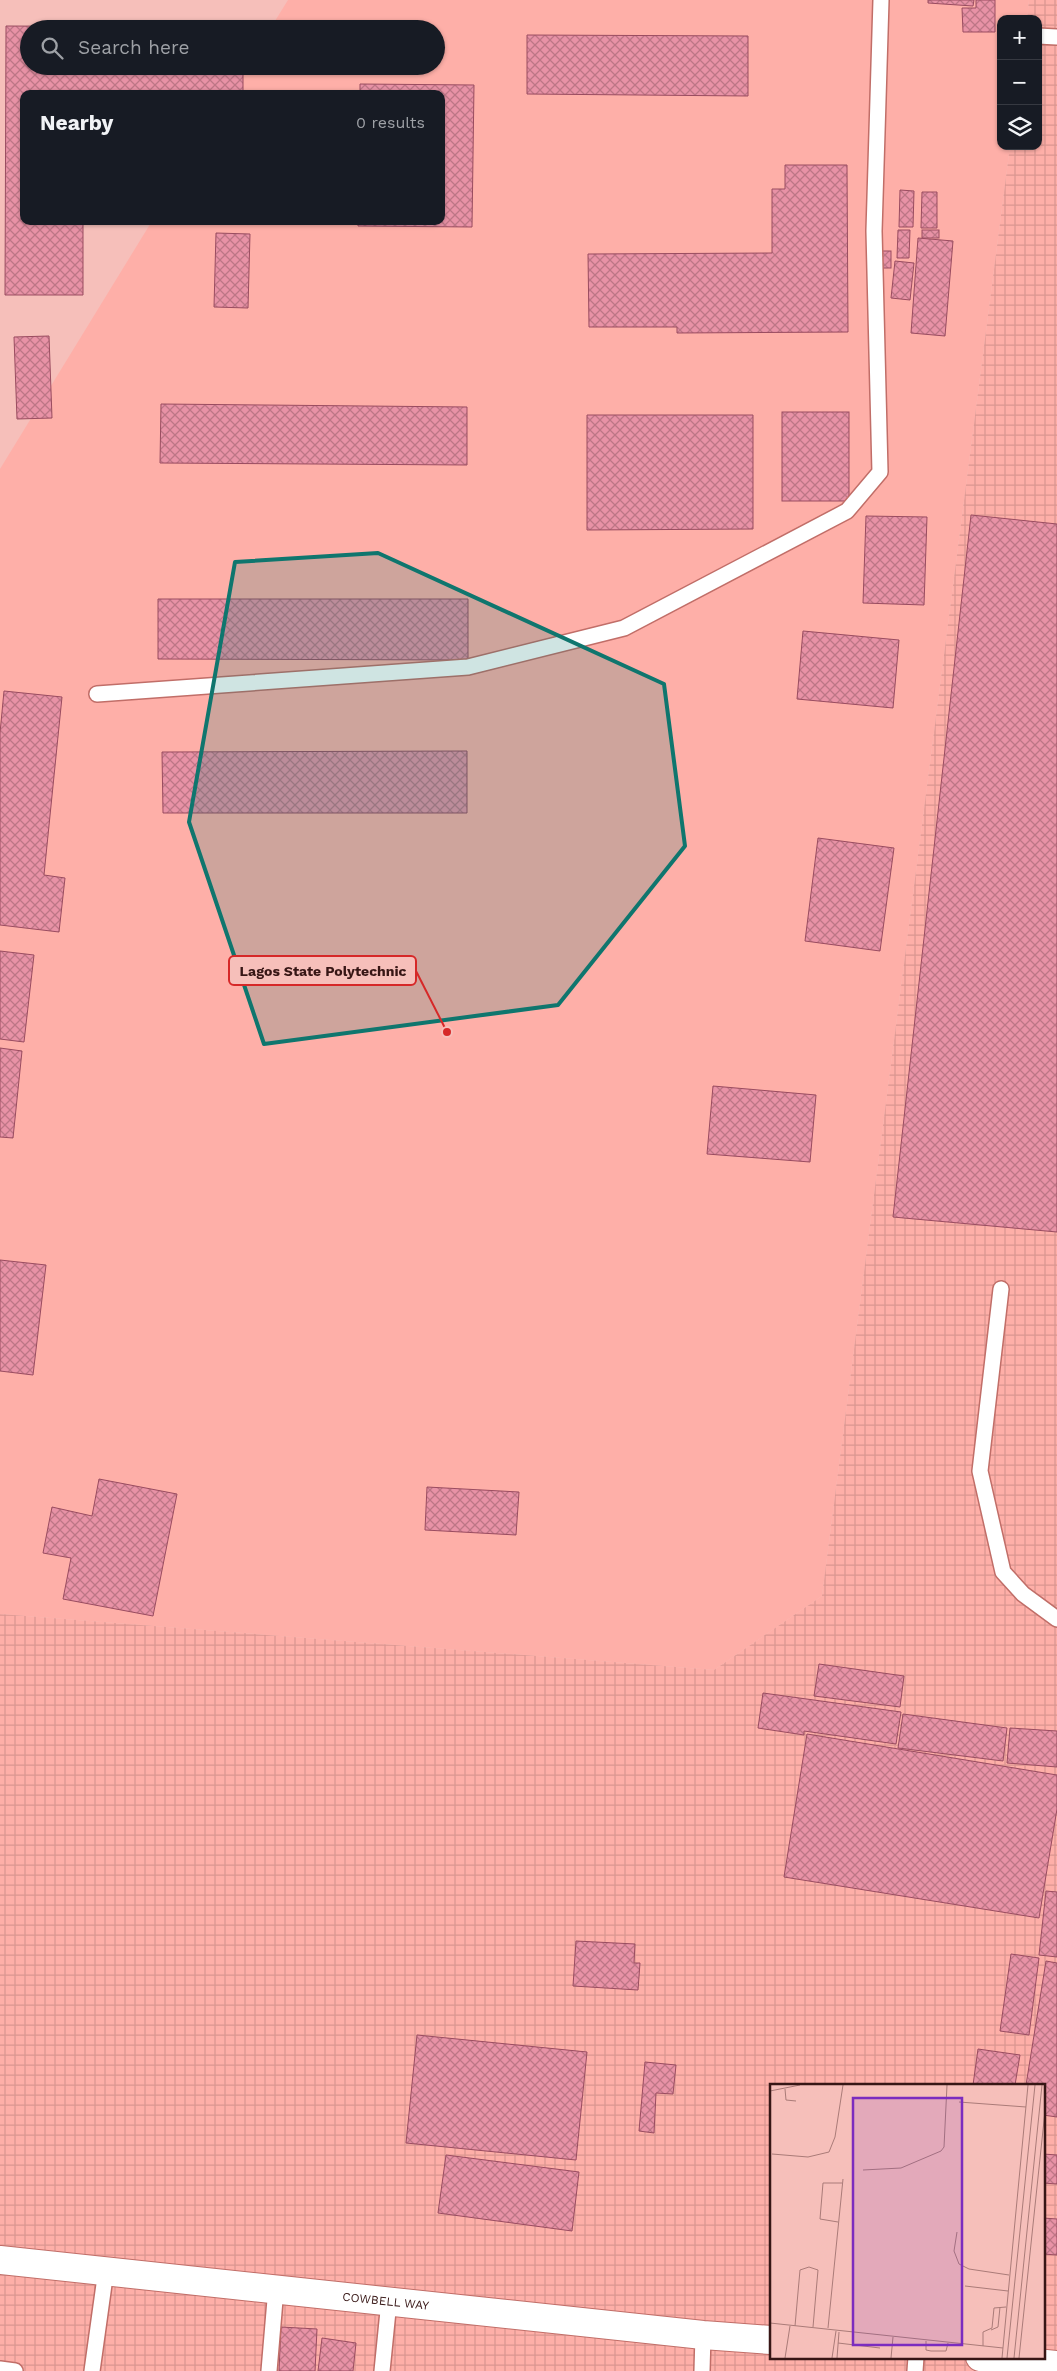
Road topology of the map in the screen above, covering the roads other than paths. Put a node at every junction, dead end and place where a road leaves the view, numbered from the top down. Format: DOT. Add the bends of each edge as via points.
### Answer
graph roads {
  1 [pos="881,0"];
  2 [pos="1042,36"];
  3 [pos="1057,37"];
  4 [pos="98,694"];
  5 [pos="1001,1289"];
  6 [pos="1057,1619"];
  7 [pos="0,2260"];
  8 [pos="106,2270"];
  9 [pos="276,2288"];
  10 [pos="389,2301"];
  11 [pos="703,2335"];
  12 [pos="770,2340"];
  13 [pos="916,2358"];
  14 [pos="990,2358"];
  15 [pos="1057,2365"];
  16 [pos="0,2370"];
  17 [pos="15,2371"];
  18 [pos="92,2371"];
  19 [pos="269,2371"];
  20 [pos="382,2371"];
  21 [pos="702,2371"];
  22 [pos="915,2371"];
  1 -- 4 [label="lane" via="874,231 880,472 847,511 624,628 477,665"];
  2 -- 3 [label="lane"];
  5 -- 6 [label="lane" via="980,1470 1003,1572 1023,1594"];
  7 -- 8 [label="street, COWBELL WAY"];
  8 -- 9 [label="street, COWBELL WAY"];
  8 -- 18 [label="lane"];
  9 -- 10 [label="street, COWBELL WAY"];
  9 -- 19 [label="lane"];
  10 -- 11 [label="street, COWBELL WAY"];
  10 -- 20 [label="lane"];
  11 -- 12 [label="street, COWBELL WAY"];
  11 -- 21 [label="lane"];
  13 -- 22 [label="lane"];
  14 -- 15 [label="street"];
  16 -- 17 [label="lane"];
}
